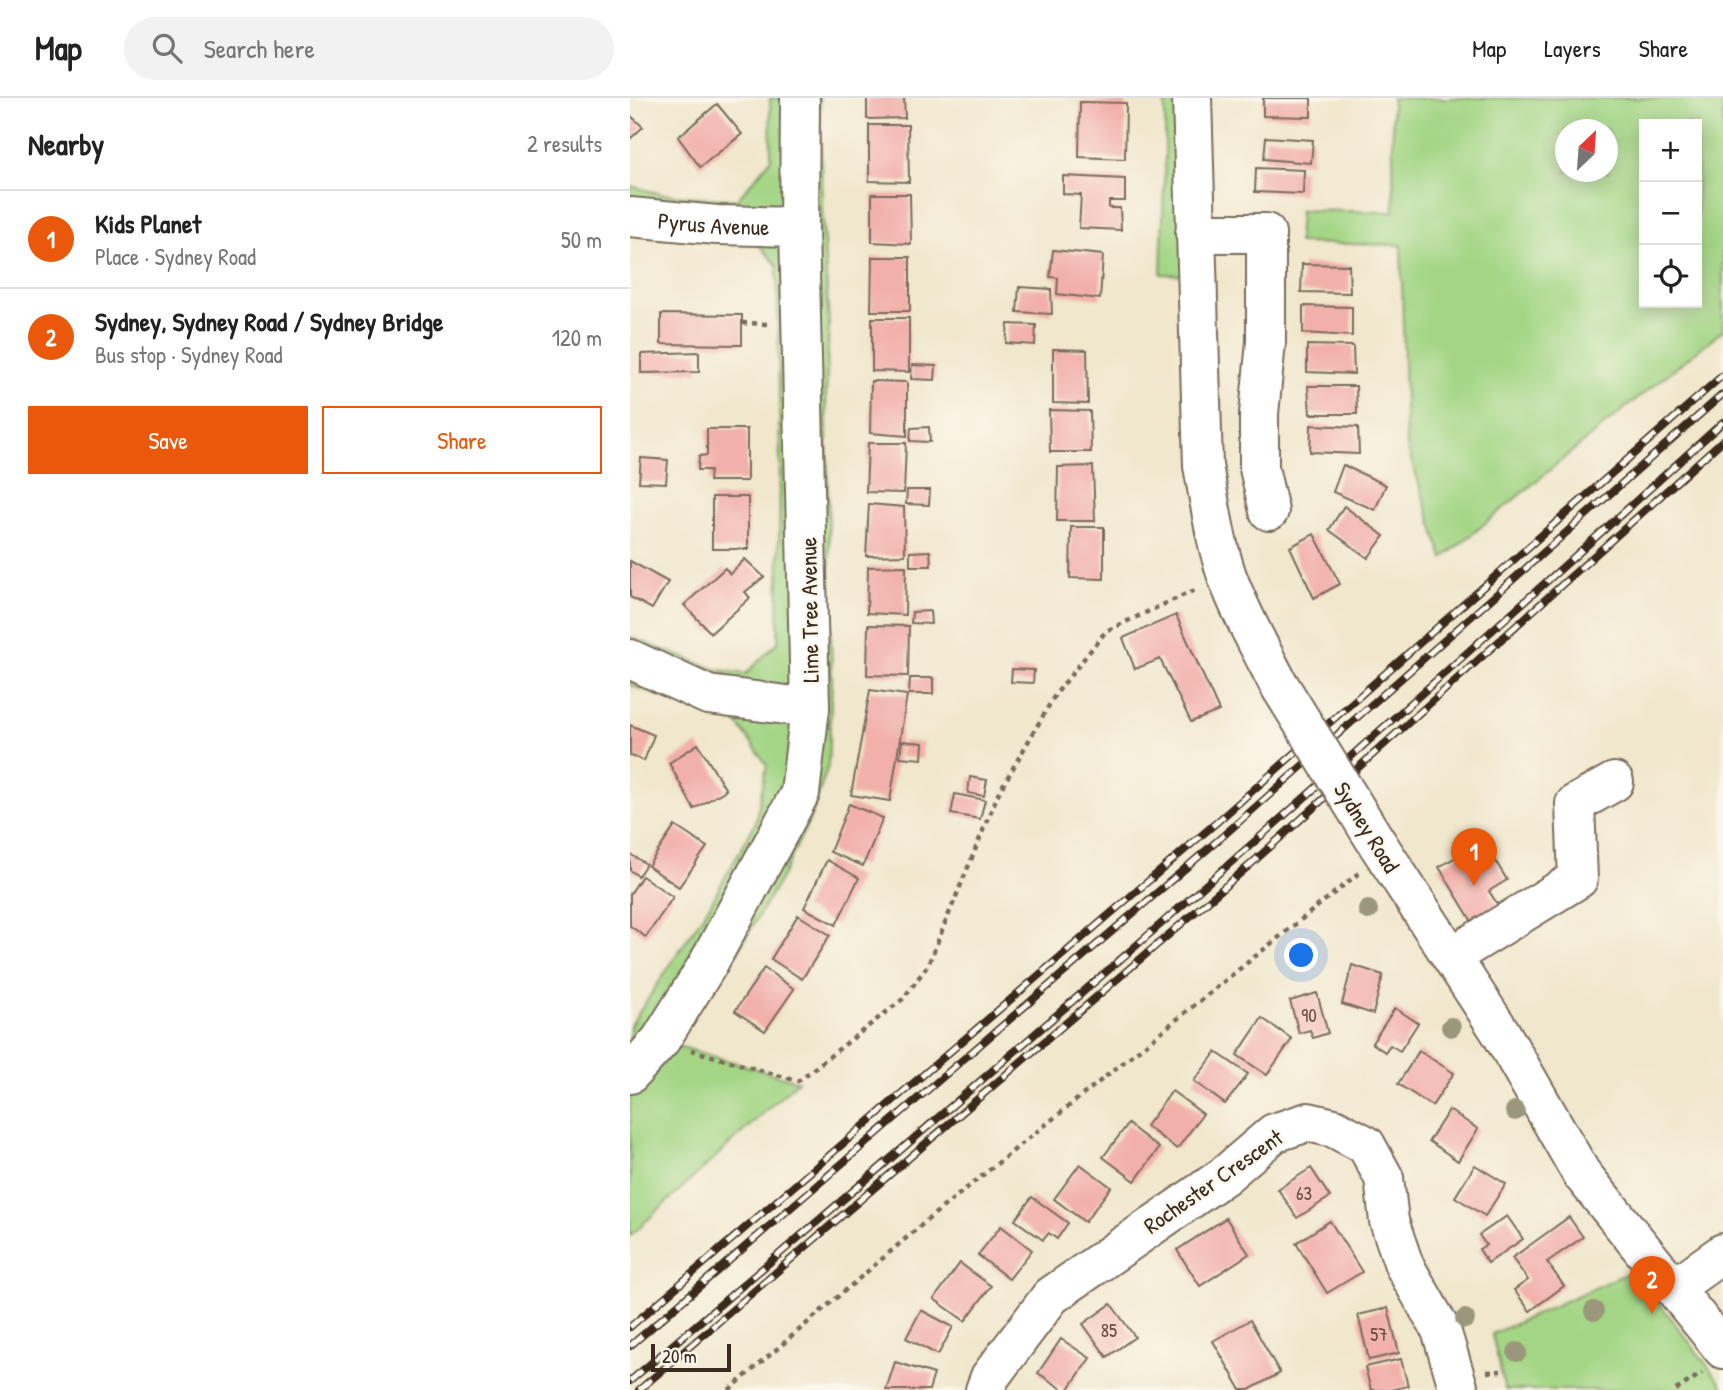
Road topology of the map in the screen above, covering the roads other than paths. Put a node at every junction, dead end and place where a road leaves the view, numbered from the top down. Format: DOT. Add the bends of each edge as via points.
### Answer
graph roads {
  1 [pos="800,98"];
  2 [pos="1192,98"];
  3 [pos="630,217"];
  4 [pos="799,227"];
  5 [pos="1195,233"];
  6 [pos="1269,511"];
  7 [pos="630,659"];
  8 [pos="810,708"];
  9 [pos="1614,782"];
  10 [pos="1452,956"];
  11 [pos="630,1074"];
  12 [pos="1723,1253"];
  13 [pos="1674,1288"];
  14 [pos="1723,1349"];
  15 [pos="985,1390"];
  16 [pos="1459,1390"];
  1 -- 4 [label="street, Lime Tree Avenue"];
  2 -- 5 [label="street, Sydney Road"];
  3 -- 4 [label="street, Pyrus Avenue"];
  4 -- 8 [label="street, Lime Tree Avenue"];
  5 -- 6 [label="street" via="1266,233 1266,342 1259,414 1274,466"];
  5 -- 10 [label="street, Sydney Road, bridge" via="1203,466 1227,575 1245,620 1372,855"];
  7 -- 8 [label="street" via="708,695"];
  8 -- 11 [label="street, Lime Tree Avenue" via="800,793 708,964 660,1041"];
  9 -- 10 [label="street" via="1575,804 1578,879"];
  10 -- 13 [label="street, Sydney Road" via="1581,1173"];
  12 -- 13 [label="street"];
  13 -- 14 [label="street, Sydney Road"];
  15 -- 16 [label="street, Rochester Crescent" via="1051,1296 1224,1176 1275,1133 1307,1122 1334,1128 1366,1145 1384,1178 1389,1222 1404,1265 1441,1330"];
}
